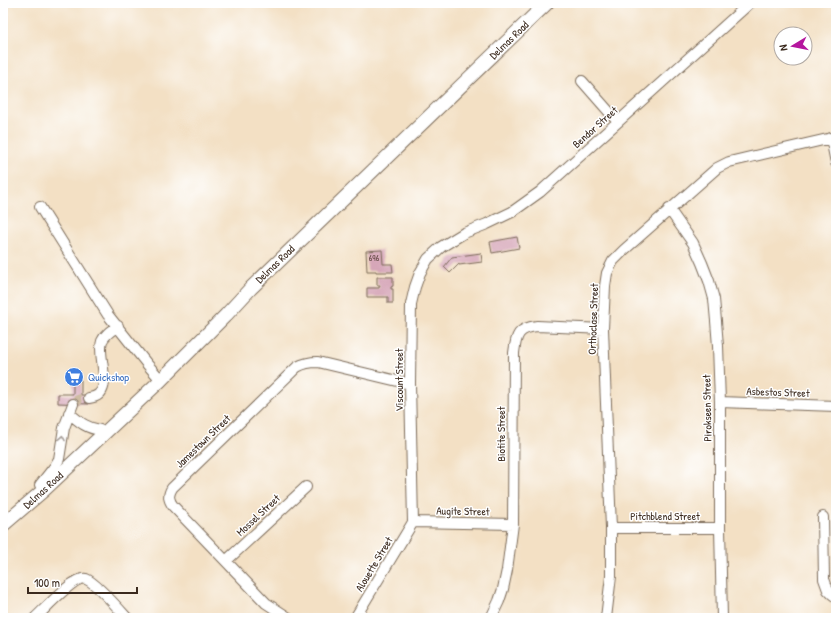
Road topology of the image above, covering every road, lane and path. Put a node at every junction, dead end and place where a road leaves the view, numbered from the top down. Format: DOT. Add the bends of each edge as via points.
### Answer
graph roads {
  1 [pos="541,3"];
  2 [pos="547,3"];
  3 [pos="750,3"];
  4 [pos="584,80"];
  5 [pos="620,120"];
  6 [pos="833,137"];
  7 [pos="836,163"];
  8 [pos="40,206"];
  9 [pos="669,209"];
  10 [pos="441,247"];
  11 [pos="118,326"];
  12 [pos="603,329"];
  13 [pos="159,377"];
  14 [pos="410,384"];
  15 [pos="89,398"];
  16 [pos="720,402"];
  17 [pos="836,406"];
  18 [pos="100,430"];
  19 [pos="40,485"];
  20 [pos="306,487"];
  21 [pos="824,517"];
  22 [pos="413,522"];
  23 [pos="513,524"];
  24 [pos="3,525"];
  25 [pos="611,528"];
  26 [pos="720,528"];
  27 [pos="226,561"];
  28 [pos="836,597"];
  29 [pos="36,618"];
  30 [pos="127,618"];
  31 [pos="289,618"];
  32 [pos="355,618"];
  33 [pos="491,618"];
  34 [pos="606,618"];
  35 [pos="722,618"];
  1 -- 13 [label="main road, Delmas Road" via="222,309"];
  2 -- 13 [label="main road, Delmas Road"];
  3 -- 5 [label="street, Bendor Street"];
  4 -- 5 [label="street"];
  5 -- 10 [label="street, Bendor Street" via="563,172 512,212 464,233"];
  6 -- 7 [label="street"];
  6 -- 9 [label="street, Orthoclase Street" via="724,164"];
  8 -- 11 [label="street"];
  9 -- 12 [label="street, Orthoclase Street" via="613,261 607,273 605,286"];
  9 -- 16 [label="street, Pirokseen Street" via="693,243 714,298"];
  10 -- 14 [label="street, Viscount Street" via="428,259 414,286 411,304"];
  11 -- 13 [label="street"];
  11 -- 15 [label="street" via="102,341 103,390 101,394"];
  12 -- 23 [label="street, Biotite Street" via="528,327 520,331 515,341"];
  12 -- 25 [label="street, Orthoclase Street"];
  13 -- 18 [label="main road, Delmas Road"];
  13 -- 24 [label="main road, Delmas Road" via="45,490"];
  14 -- 22 [label="street, Viscount Street"];
  14 -- 27 [label="street, Jamestown Street" via="324,363 302,364 177,482 169,492 170,502"];
  16 -- 17 [label="street, Asbestos Street"];
  16 -- 26 [label="street, Pirokseen Street"];
  18 -- 19 [label="main road, Delmas Road"];
  19 -- 18 [label="street, one-way" via="59,459 64,428 71,408 82,424"];
  19 -- 24 [label="main road, Delmas Road"];
  20 -- 27 [label="street, Mossel Street"];
  21 -- 28 [label="street" via="824,579 828,590"];
  22 -- 23 [label="street, Augite Street"];
  22 -- 32 [label="street, Alouette Street"];
  23 -- 33 [label="street, Biotite Street" via="503,589"];
  25 -- 26 [label="street, Pitchblend Street"];
  25 -- 34 [label="street, Orthoclase Street" via="611,576"];
  26 -- 35 [label="street, Pirokseen Street"];
  27 -- 31 [label="street, Jamestown Street" via="266,603"];
  29 -- 30 [label="street" via="66,589 81,579 87,580 102,592"];
}
